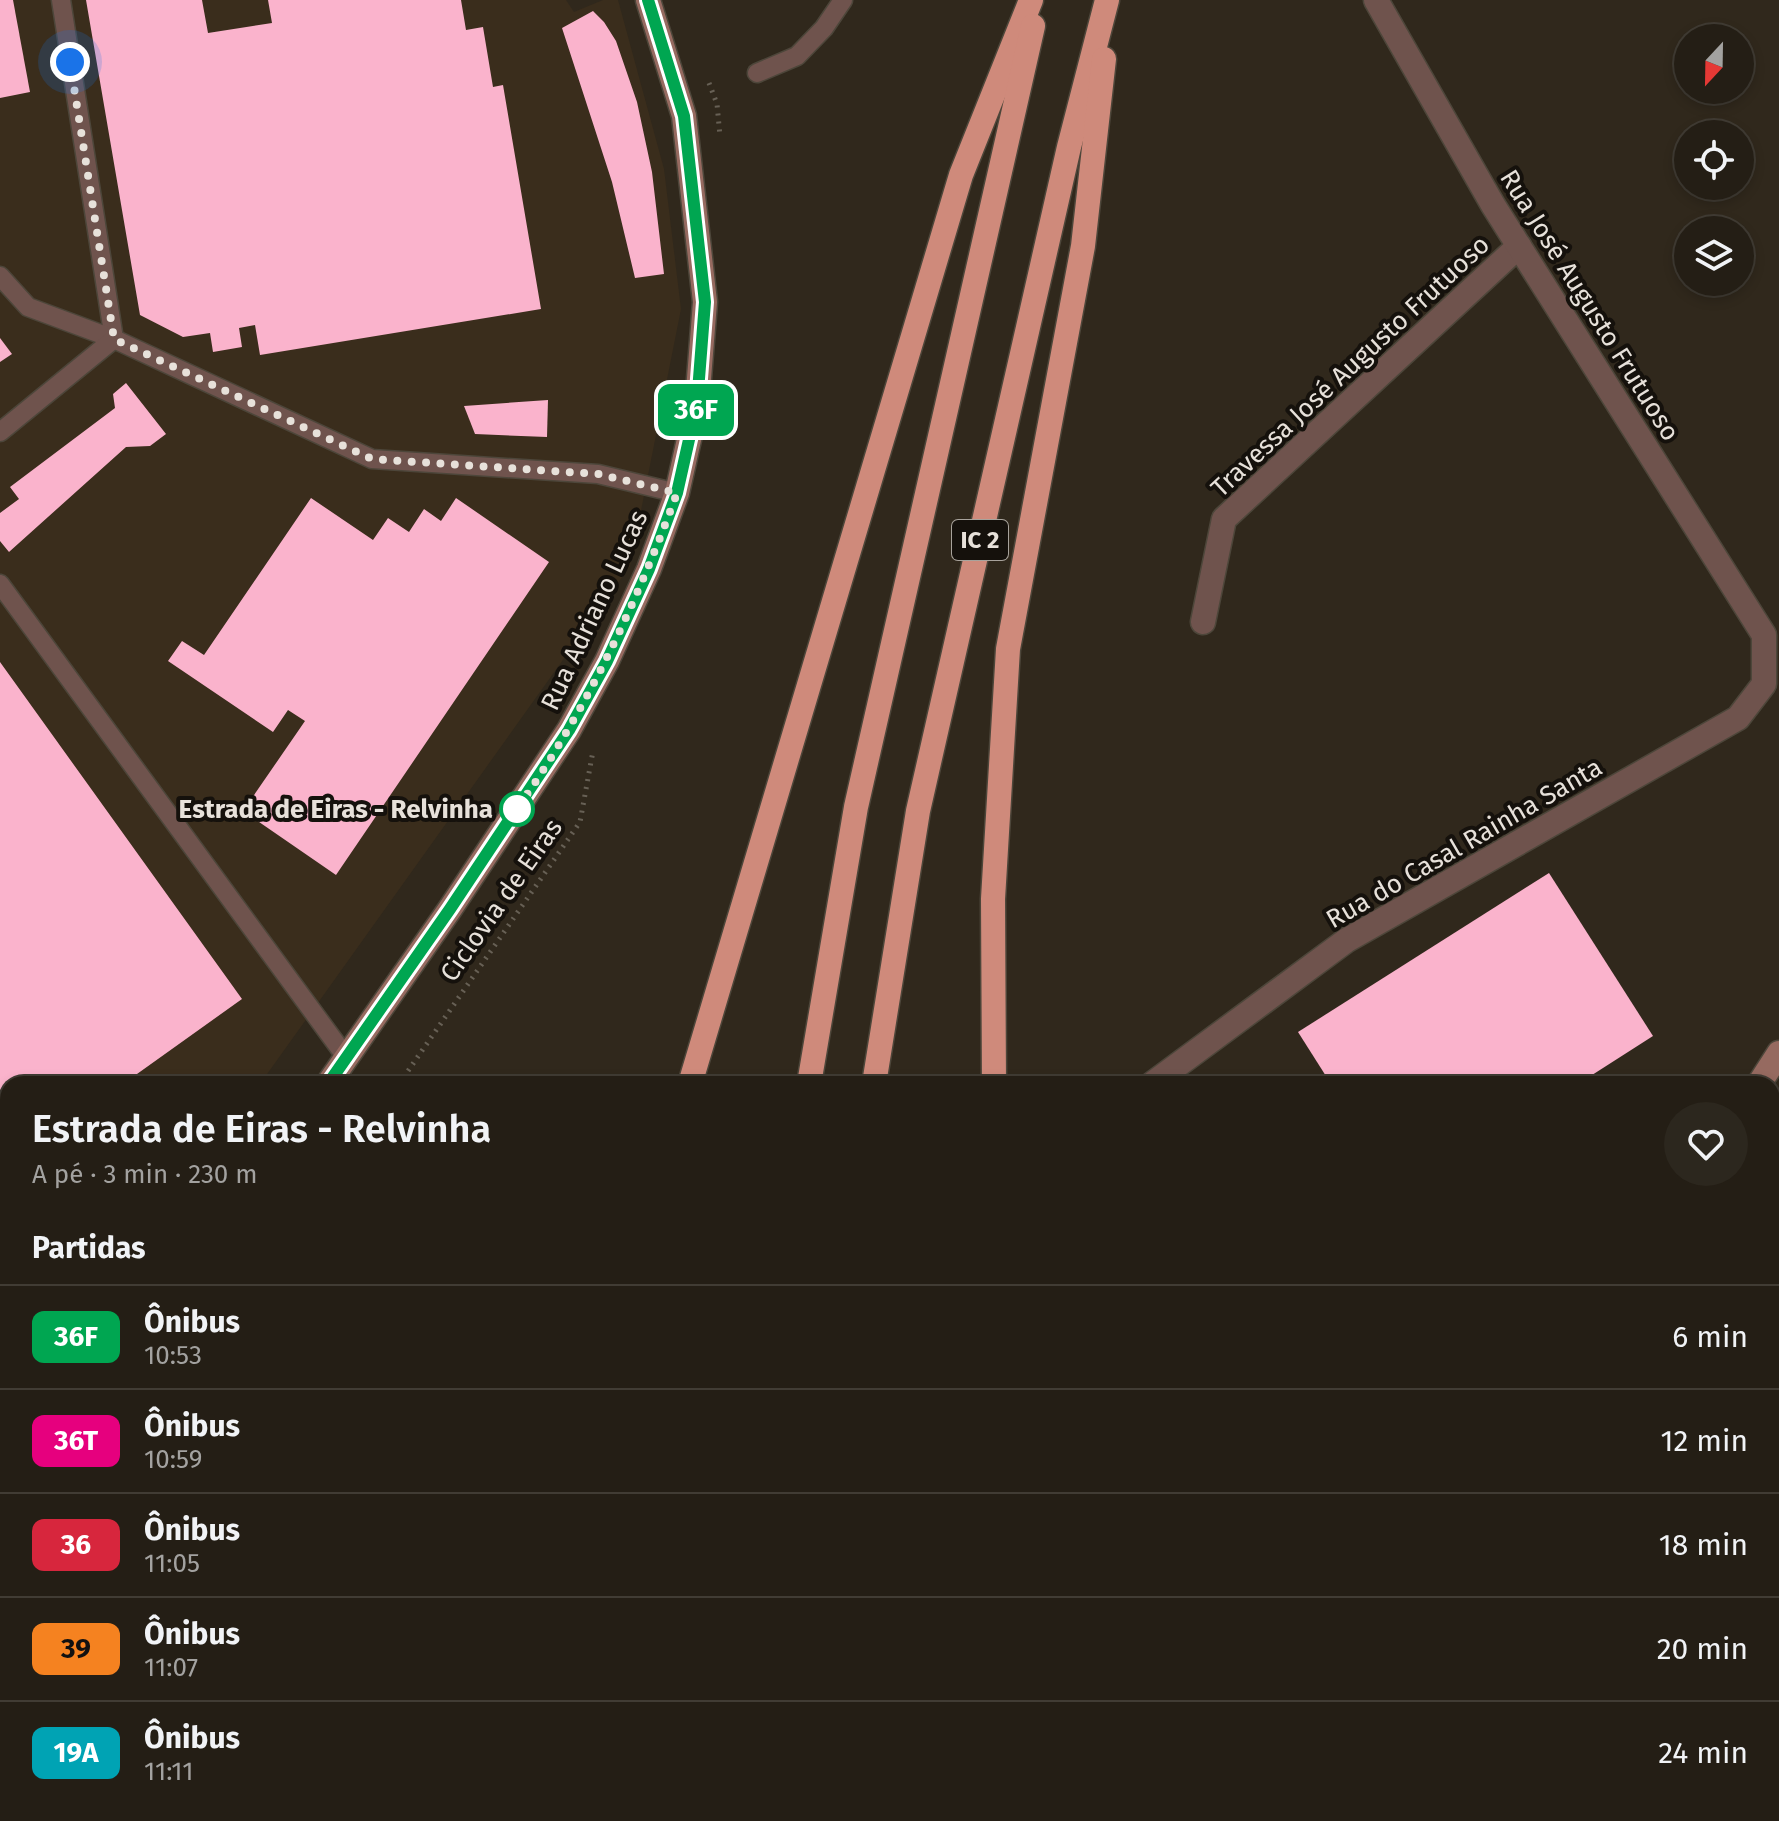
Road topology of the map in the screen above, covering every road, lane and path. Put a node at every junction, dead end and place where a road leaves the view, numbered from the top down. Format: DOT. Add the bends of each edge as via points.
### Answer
graph roads {
  1 [pos="61,0"];
  2 [pos="648,0"];
  3 [pos="843,0"];
  4 [pos="1031,0"];
  5 [pos="1039,0"];
  6 [pos="1109,0"];
  7 [pos="1376,0"];
  8 [pos="757,73"];
  9 [pos="1519,246"];
  10 [pos="0,276"];
  11 [pos="114,339"];
  12 [pos="0,432"];
  13 [pos="677,493"];
  14 [pos="0,584"];
  15 [pos="1203,622"];
  16 [pos="1764,635"];
  17 [pos="596,737"];
  18 [pos="1779,1053"];
  19 [pos="346,1057"];
  20 [pos="333,1076"];
  21 [pos="405,1076"];
  22 [pos="692,1076"];
  23 [pos="810,1076"];
  24 [pos="875,1076"];
  25 [pos="994,1076"];
  26 [pos="1163,1076"];
  27 [pos="1764,1076"];
  1 -- 11 [label="lane"];
  2 -- 13 [label="street, Rua Adriano Lucas" via="684,116 705,302 697,404"];
  3 -- 8 [label="lane" via="797,56"];
  4 -- 22 [label="highway" via="961,175"];
  5 -- 23 [label="highway, IC 2" via="856,807"];
  6 -- 24 [label="highway, IC 2" via="1065,163 918,811"];
  6 -- 25 [label="highway" via="1083,246 1008,649 993,899"];
  7 -- 9 [label="street, Rua José Augusto Frutuoso"];
  9 -- 15 [label="street, Travessa José Augusto Frutuoso" via="1224,519"];
  9 -- 16 [label="street, Rua José Augusto Frutuoso"];
  10 -- 11 [label="lane" via="28,307"];
  11 -- 12 [label="lane"];
  11 -- 13 [label="lane" via="372,459 598,474"];
  13 -- 19 [label="street, Rua Adriano Lucas" via="643,582 569,730"];
  14 -- 19 [label="lane"];
  16 -- 26 [label="street, Rua do Casal Rainha Santa" via="1764,684 1738,718 1347,940"];
  17 -- 21 [label="path, Ciclovia de Eiras" via="580,822"];
  18 -- 27 [label="street"];
  19 -- 20 [label="street, Rua Adriano Lucas"];
}
